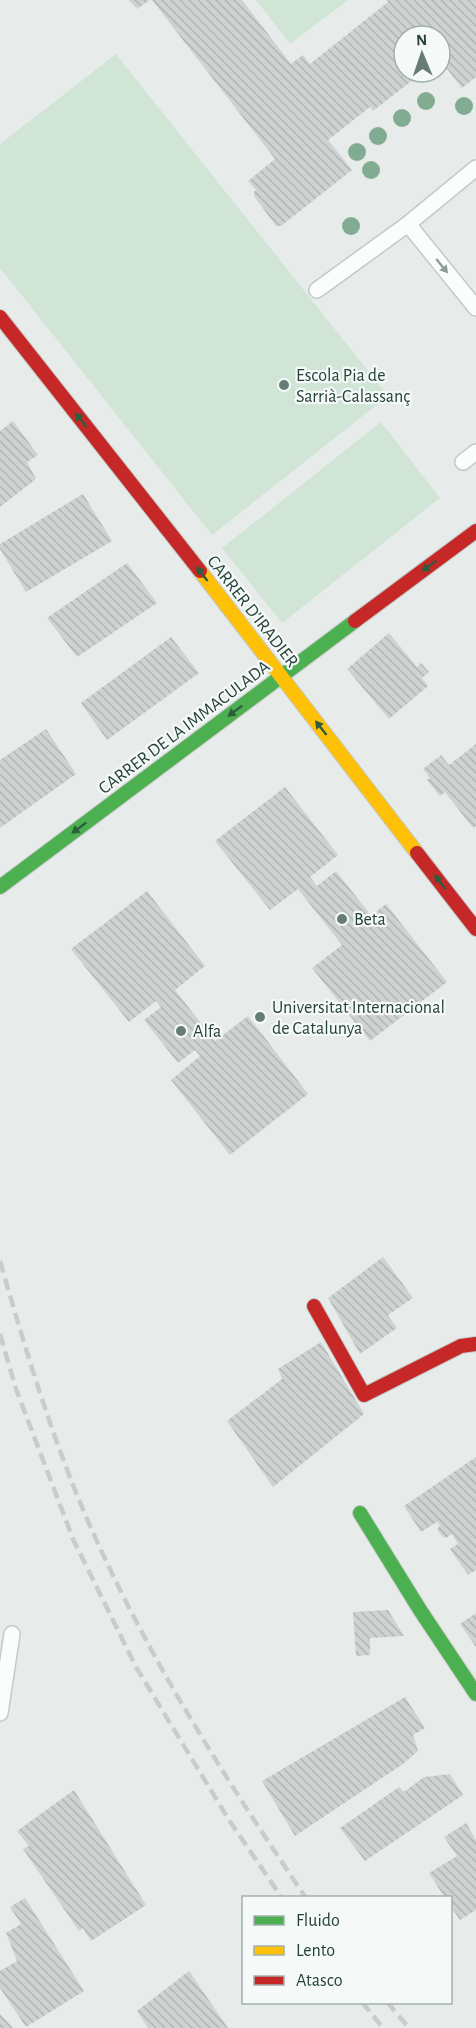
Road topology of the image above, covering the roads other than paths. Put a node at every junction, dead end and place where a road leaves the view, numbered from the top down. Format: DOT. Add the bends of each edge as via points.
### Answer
graph roads {
  1 [pos="476,168"];
  2 [pos="408,224"];
  3 [pos="317,290"];
  4 [pos="476,308"];
  5 [pos="0,317"];
  6 [pos="476,452"];
  7 [pos="463,462"];
  8 [pos="476,531"];
  9 [pos="282,676"];
  10 [pos="0,887"];
  11 [pos="476,929"];
  12 [pos="314,1306"];
  13 [pos="476,1344"];
  14 [pos="360,1513"];
  15 [pos="12,1634"];
  16 [pos="476,1694"];
  17 [pos="0,1713"];
  1 -- 2 [label="lane"];
  2 -- 3 [label="lane"];
  2 -- 4 [label="lane, one-way"];
  9 -- 5 [label="street, CARRER D'IRADIER, one-way"];
  6 -- 7 [label="lane"];
  8 -- 9 [label="street, CARRER DE LA IMMACULADA, one-way"];
  9 -- 10 [label="street, CARRER DE LA IMMACULADA, one-way"];
  11 -- 9 [label="street, CARRER D'IRADIER, one-way"];
  12 -- 13 [label="street" via="364,1395 461,1346"];
  14 -- 16 [label="street"];
  15 -- 17 [label="lane"];
}
